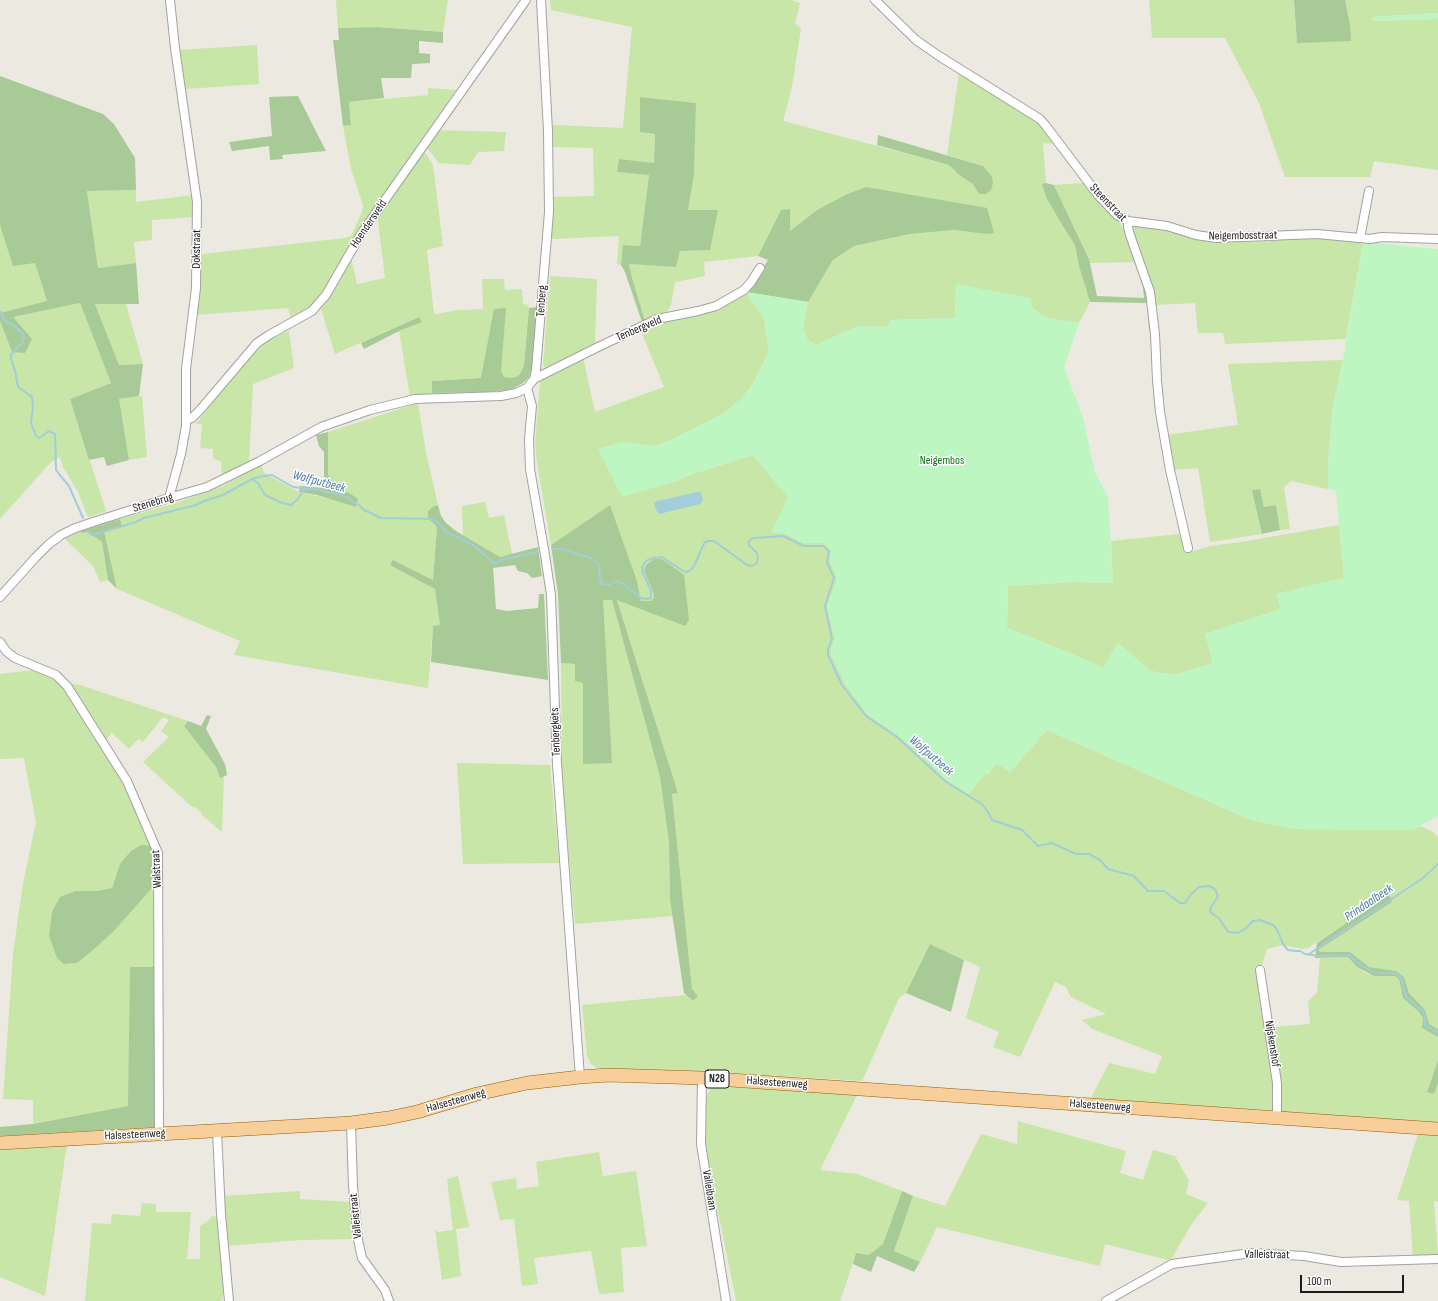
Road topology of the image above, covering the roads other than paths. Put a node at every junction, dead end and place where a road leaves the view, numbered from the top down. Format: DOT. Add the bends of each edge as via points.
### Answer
graph roads {
  1 [pos="170,0"];
  2 [pos="526,0"];
  3 [pos="541,0"];
  4 [pos="875,0"];
  5 [pos="1369,191"];
  6 [pos="1128,220"];
  7 [pos="1360,238"];
  8 [pos="1438,239"];
  9 [pos="760,268"];
  10 [pos="534,379"];
  11 [pos="527,388"];
  12 [pos="186,420"];
  13 [pos="169,498"];
  14 [pos="1188,548"];
  15 [pos="0,596"];
  16 [pos="0,642"];
  17 [pos="1260,970"];
  18 [pos="580,1076"];
  19 [pos="702,1078"];
  20 [pos="1277,1118"];
  21 [pos="351,1123"];
  22 [pos="1438,1129"];
  23 [pos="217,1132"];
  24 [pos="160,1134"];
  25 [pos="0,1143"];
  26 [pos="1438,1259"];
  27 [pos="229,1301"];
  28 [pos="389,1301"];
  29 [pos="726,1301"];
  30 [pos="1106,1301"];
  1 -- 12 [label="street, Dokstraat" via="174,48 197,202 196,288 186,369"];
  2 -- 12 [label="street, Hoendersveld" via="361,234 326,295 312,311 257,344 200,410"];
  3 -- 10 [label="street, Tenberg" via="548,131 549,212 538,357"];
  4 -- 6 [label="street, Steenstraat" via="916,40 1040,119 1098,195 1117,215"];
  5 -- 7 [label="street"];
  6 -- 7 [label="street, Neigembosstraat" via="1216,238 1317,234"];
  6 -- 14 [label="street, Steenstraat" via="1130,235 1150,292 1160,412"];
  7 -- 8 [label="street, Neigembosstraat"];
  9 -- 10 [label="street, Tenbergveld" via="744,290 716,306 657,319"];
  10 -- 11 [label="street, Tenberg"];
  11 -- 13 [label="street, Stenebrug" via="501,396 415,399 370,410 321,427 208,487"];
  11 -- 18 [label="street, Tenbergkets" via="532,406 530,469 551,595 557,764"];
  12 -- 13 [label="street, Dokstraat" via="181,454"];
  13 -- 15 [label="street, Stenebrug" via="61,535 35,558"];
  16 -- 24 [label="street, Walstraat" via="15,658 56,675 67,686 127,781 158,853"];
  17 -- 20 [label="street, Nijskenshof" via="1278,1083"];
  18 -- 19 [label="main road, Halsesteenweg / N28"];
  18 -- 21 [label="main road, Halsesteenweg / N28" via="528,1083 477,1094 417,1112"];
  19 -- 20 [label="main road, Halsesteenweg / N28"];
  19 -- 29 [label="street, Valleibaan" via="701,1144"];
  20 -- 22 [label="main road, Halsesteenweg / N28"];
  21 -- 23 [label="main road, Halsesteenweg / N28"];
  21 -- 28 [label="street, Valleistraat" via="358,1240 362,1258 385,1290"];
  23 -- 24 [label="main road, Halsesteenweg / N28"];
  23 -- 27 [label="street"];
  24 -- 25 [label="main road, Halsesteenweg / N28"];
  26 -- 30 [label="street, Valleistraat" via="1341,1262 1304,1256 1250,1253 1172,1264"];
}
